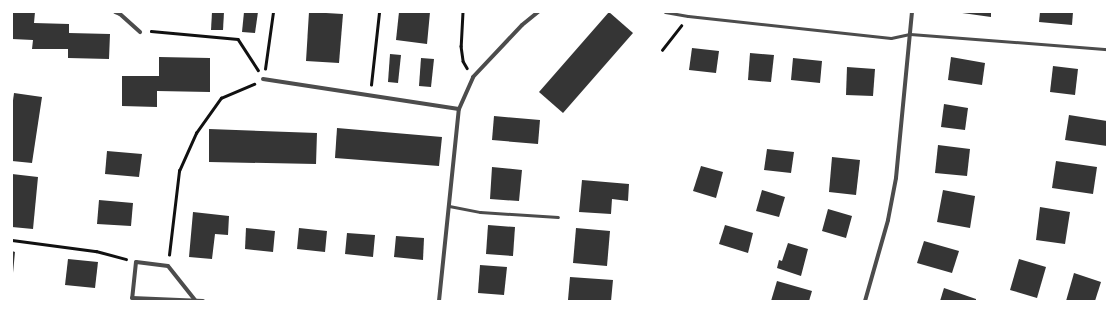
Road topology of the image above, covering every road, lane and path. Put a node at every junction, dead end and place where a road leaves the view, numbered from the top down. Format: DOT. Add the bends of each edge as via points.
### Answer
graph roads {
  1 [pos="115,12"];
  2 [pos="273,12"];
  3 [pos="379,12"];
  4 [pos="463,12"];
  5 [pos="538,12"];
  6 [pos="665,12"];
  7 [pos="912,12"];
  8 [pos="688,16"];
  9 [pos="154,31"];
  10 [pos="140,32"];
  11 [pos="910,34"];
  12 [pos="1107,49"];
  13 [pos="662,50"];
  14 [pos="473,77"];
  15 [pos="264,79"];
  16 [pos="370,95"];
  17 [pos="459,109"];
  18 [pos="449,206"];
  19 [pos="558,217"];
  20 [pos="12,240"];
  21 [pos="136,262"];
  22 [pos="168,266"];
  23 [pos="195,300"];
  24 [pos="203,301"];
  25 [pos="439,301"];
  26 [pos="865,301"];
  1 -- 10 [label="street"];
  2 -- 15 [label="path"];
  3 -- 16 [label="path"];
  4 -- 14 [label="path" via="463,61"];
  5 -- 14 [label="street" via="522,25"];
  6 -- 8 [label="lane"];
  7 -- 11 [label="street"];
  8 -- 11 [label="lane" via="891,38"];
  8 -- 13 [label="path"];
  9 -- 15 [label="path" via="238,39"];
  11 -- 12 [label="lane"];
  11 -- 26 [label="street" via="896,178 888,220"];
  14 -- 17 [label="street"];
  15 -- 16 [label="street"];
  15 -- 22 [label="path" via="221,98 196,133 179,171"];
  16 -- 17 [label="street"];
  17 -- 18 [label="street"];
  18 -- 19 [label="lane" via="480,212"];
  18 -- 25 [label="street"];
  20 -- 21 [label="path" via="96,251"];
  21 -- 22 [label="street"];
  21 -- 23 [label="street" via="132,298"];
  22 -- 23 [label="street"];
  23 -- 24 [label="street"];
}
